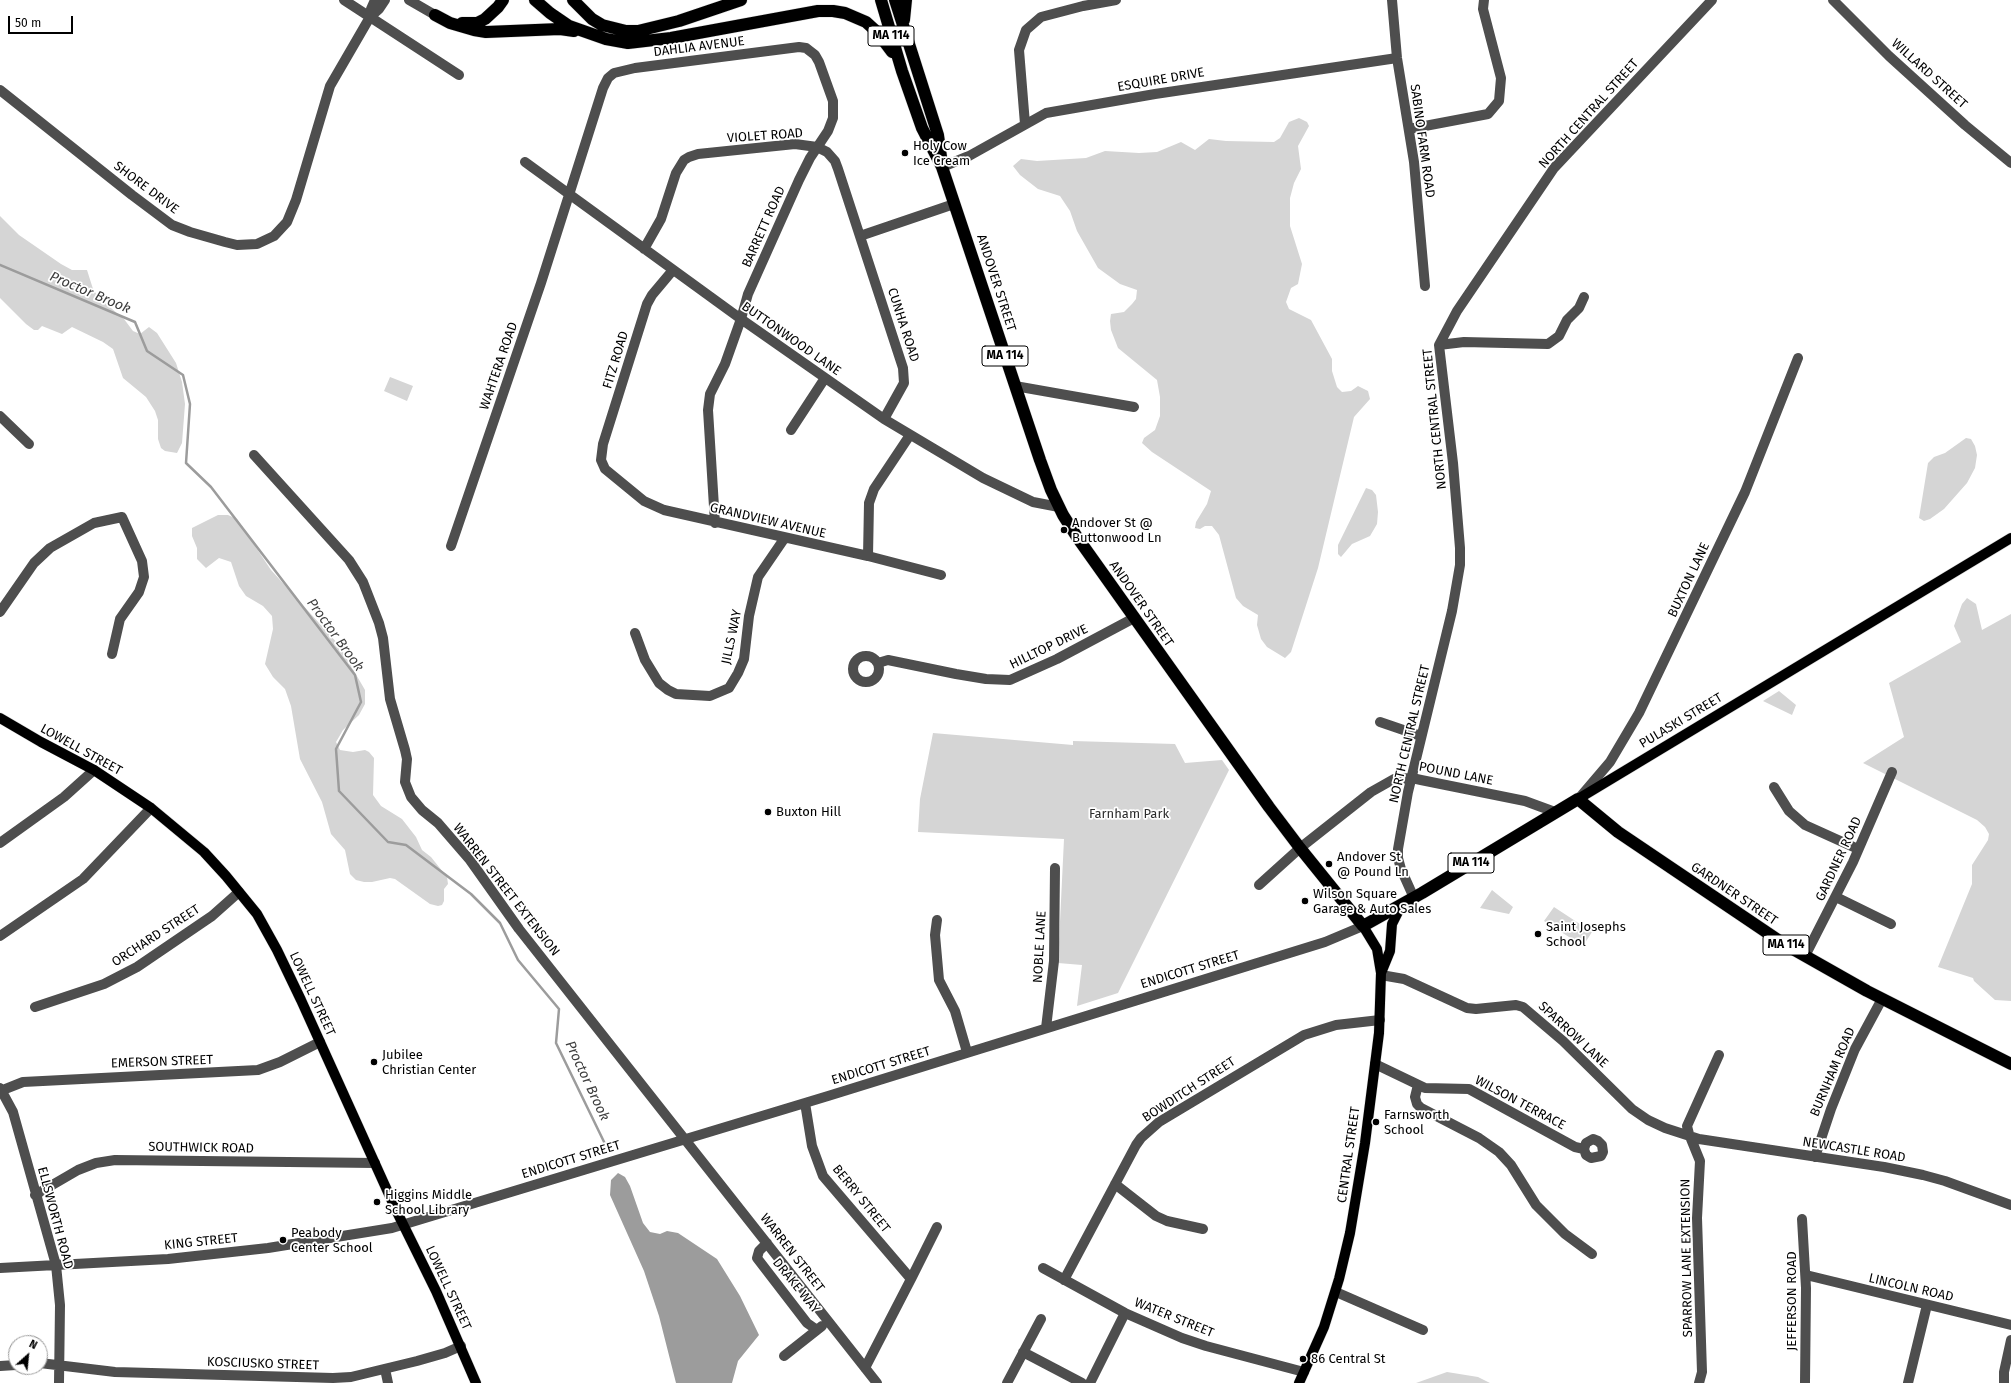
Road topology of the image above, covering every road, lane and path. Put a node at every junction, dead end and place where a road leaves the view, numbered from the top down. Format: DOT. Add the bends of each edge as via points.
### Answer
graph roads {
  1 [pos="344,0"];
  2 [pos="375,0"];
  3 [pos="385,0"];
  4 [pos="409,0"];
  5 [pos="503,0"];
  6 [pos="535,0"];
  7 [pos="572,0"];
  8 [pos="741,0"];
  9 [pos="881,0"];
  10 [pos="895,0"];
  11 [pos="906,0"];
  12 [pos="1116,0"];
  13 [pos="1392,0"];
  14 [pos="1484,0"];
  15 [pos="1712,0"];
  16 [pos="1833,0"];
  17 [pos="435,15"];
  18 [pos="370,16"];
  19 [pos="582,32"];
  20 [pos="906,35"];
  21 [pos="1398,58"];
  22 [pos="902,71"];
  23 [pos="459,75"];
  24 [pos="0,90"];
  25 [pos="1026,124"];
  26 [pos="1408,129"];
  27 [pos="817,148"];
  28 [pos="525,162"];
  29 [pos="2011,163"];
  30 [pos="942,167"];
  31 [pos="568,193"];
  32 [pos="954,204"];
  33 [pos="860,236"];
  34 [pos="644,249"];
  35 [pos="673,270"];
  36 [pos="1426,286"];
  37 [pos="1584,297"];
  38 [pos="741,319"];
  39 [pos="1439,345"];
  40 [pos="1798,358"];
  41 [pos="824,378"];
  42 [pos="1015,386"];
  43 [pos="1134,407"];
  44 [pos="0,416"];
  45 [pos="884,419"];
  46 [pos="790,430"];
  47 [pos="910,435"];
  48 [pos="29,444"];
  49 [pos="254,455"];
  50 [pos="602,465"];
  51 [pos="1058,507"];
  52 [pos="715,523"];
  53 [pos="2011,538"];
  54 [pos="784,539"];
  55 [pos="451,546"];
  56 [pos="868,556"];
  57 [pos="941,575"];
  58 [pos="0,612"];
  59 [pos="1134,618"];
  60 [pos="635,633"];
  61 [pos="112,654"];
  62 [pos="878,663"];
  63 [pos="0,718"];
  64 [pos="1380,722"];
  65 [pos="1421,736"];
  66 [pos="94,770"];
  67 [pos="1892,772"];
  68 [pos="1412,778"];
  69 [pos="1774,787"];
  70 [pos="1578,799"];
  71 [pos="151,808"];
  72 [pos="1556,812"];
  73 [pos="0,843"];
  74 [pos="1300,848"];
  75 [pos="1858,849"];
  76 [pos="1055,868"];
  77 [pos="1259,885"];
  78 [pos="239,892"];
  79 [pos="1836,897"];
  80 [pos="1414,898"];
  81 [pos="1402,904"];
  82 [pos="937,920"];
  83 [pos="1891,924"];
  84 [pos="1364,926"];
  85 [pos="0,936"];
  86 [pos="1805,956"];
  87 [pos="1381,974"];
  88 [pos="1882,999"];
  89 [pos="35,1007"];
  90 [pos="1380,1020"];
  91 [pos="1046,1028"];
  92 [pos="320,1042"];
  93 [pos="967,1052"];
  94 [pos="1719,1055"];
  95 [pos="1375,1064"];
  96 [pos="2011,1064"];
  97 [pos="1418,1084"];
  98 [pos="0,1090"];
  99 [pos="805,1103"];
  100 [pos="1689,1135"];
  101 [pos="685,1139"];
  102 [pos="1584,1149"];
  103 [pos="1815,1157"];
  104 [pos="375,1163"];
  105 [pos="1115,1184"];
  106 [pos="35,1195"];
  107 [pos="2011,1205"];
  108 [pos="1802,1219"];
  109 [pos="403,1225"];
  110 [pos="937,1227"];
  111 [pos="1203,1229"];
  112 [pos="767,1243"];
  113 [pos="1592,1254"];
  114 [pos="56,1265"];
  115 [pos="0,1268"];
  116 [pos="1043,1268"];
  117 [pos="1806,1275"];
  118 [pos="911,1279"];
  119 [pos="1064,1280"];
  120 [pos="1336,1292"];
  121 [pos="1927,1305"];
  122 [pos="1125,1313"];
  123 [pos="1041,1319"];
  124 [pos="829,1321"];
  125 [pos="2011,1325"];
  126 [pos="817,1330"];
  127 [pos="1423,1330"];
  128 [pos="2011,1340"];
  129 [pos="461,1346"];
  130 [pos="1023,1352"];
  131 [pos="784,1356"];
  132 [pos="48,1364"];
  133 [pos="59,1365"];
  134 [pos="865,1368"];
  135 [pos="385,1369"];
  136 [pos="1304,1372"];
  137 [pos="59,1383"];
  138 [pos="388,1383"];
  139 [pos="476,1383"];
  140 [pos="877,1383"];
  141 [pos="1007,1383"];
  142 [pos="1082,1383"];
  143 [pos="1090,1383"];
  144 [pos="1299,1383"];
  145 [pos="1699,1383"];
  146 [pos="1805,1383"];
  147 [pos="1908,1383"];
  148 [pos="2004,1383"];
  1 -- 18 [label="street"];
  2 -- 18 [label="street, SHORE DRIVE"];
  3 -- 18 [label="street, SHORE DRIVE"];
  4 -- 17 [label="street"];
  5 -- 17 [label="highway" via="492,13 477,23 453,22"];
  6 -- 19 [label="highway" via="558,19"];
  7 -- 8 [label="highway" via="602,25 638,31 679,21"];
  9 -- 22 [label="highway, ANDOVER STREET / MA 114"];
  10 -- 20 [label="highway, ANDOVER STREET / MA 114"];
  11 -- 20 [label="highway"];
  12 -- 25 [label="street" via="1041,17 1026,30 1019,50"];
  13 -- 21 [label="street, SABINO FARM ROAD"];
  14 -- 26 [label="street" via="1483,8 1501,78 1499,101 1488,114"];
  15 -- 39 [label="street, NORTH CENTRAL STREET" via="1554,168 1457,311"];
  16 -- 29 [label="street, WILLARD STREET" via="1889,56"];
  17 -- 19 [label="highway" via="450,23 486,32 555,29"];
  18 -- 23 [label="street"];
  18 -- 24 [label="street, SHORE DRIVE" via="330,86 288,222 274,236 257,244 237,245 172,225"];
  19 -- 22 [label="highway" via="616,42 643,42 833,10 866,22 885,41"];
  20 -- 30 [label="highway, ANDOVER STREET / MA 114" via="938,135"];
  21 -- 25 [label="street, ESQUIRE DRIVE" via="1046,113"];
  21 -- 26 [label="street, SABINO FARM ROAD"];
  22 -- 30 [label="highway, ANDOVER STREET / MA 114" via="924,134"];
  25 -- 30 [label="street, ESQUIRE DRIVE" via="969,156"];
  26 -- 36 [label="street, SABINO FARM ROAD" via="1414,162"];
  27 -- 31 [label="street, DAHLIA AVENUE" via="832,123 833,101 819,62 806,48 625,70 608,78 603,88"];
  27 -- 33 [label="street, VIOLET ROAD" via="827,152 835,161"];
  27 -- 34 [label="street, VIOLET ROAD" via="795,144 698,154 684,160 676,173 661,219"];
  27 -- 38 [label="street, BARRETT ROAD" via="799,180 748,294"];
  28 -- 31 [label="street, BUTTONWOOD LANE"];
  30 -- 32 [label="highway, ANDOVER STREET / MA 114"];
  31 -- 34 [label="street, BUTTONWOOD LANE"];
  31 -- 55 [label="street, WAHTERA ROAD" via="541,283"];
  32 -- 33 [label="street"];
  32 -- 42 [label="highway, ANDOVER STREET / MA 114"];
  33 -- 45 [label="street, CUNHA ROAD" via="904,375 904,383"];
  34 -- 35 [label="street, BUTTONWOOD LANE"];
  35 -- 38 [label="street, BUTTONWOOD LANE"];
  35 -- 50 [label="street, FITZ ROAD" via="647,304 603,444"];
  37 -- 39 [label="street" via="1559,336 1548,344 1464,342"];
  38 -- 41 [label="street, BUTTONWOOD LANE"];
  38 -- 52 [label="street, BARRETT ROAD" via="708,402"];
  39 -- 65 [label="street, NORTH CENTRAL STREET" via="1453,463 1460,565 1452,611"];
  40 -- 70 [label="street, BUXTON LANE" via="1745,492 1642,708 1610,762"];
  41 -- 45 [label="street, BUTTONWOOD LANE"];
  41 -- 46 [label="street"];
  42 -- 43 [label="street"];
  42 -- 51 [label="highway, ANDOVER STREET / MA 114"];
  44 -- 48 [label="street"];
  45 -- 47 [label="street, BUTTONWOOD LANE"];
  47 -- 51 [label="street, BUTTONWOOD LANE" via="1015,494 1039,504"];
  47 -- 56 [label="street" via="874,489 869,503"];
  49 -- 101 [label="street, WARREN STREET EXTENSION" via="349,560 363,582 379,623 390,699 407,759 405,782 411,797 470,860 500,905"];
  50 -- 52 [label="street, GRANDVIEW AVENUE" via="651,505 674,514"];
  51 -- 59 [label="highway, ANDOVER STREET / MA 114"];
  52 -- 54 [label="street, GRANDVIEW AVENUE"];
  53 -- 70 [label="main road, PULASKI STREET"];
  54 -- 56 [label="street, GRANDVIEW AVENUE"];
  54 -- 60 [label="street, JILLS WAY" via="758,577 749,616 744,658 729,688 710,696 676,694 668,690 660,683 645,660"];
  56 -- 57 [label="street, GRANDVIEW AVENUE"];
  58 -- 61 [label="street" via="30,568 50,548 94,523 122,517 142,560 144,576 139,592 120,619"];
  59 -- 62 [label="street, HILLTOP DRIVE" via="1057,659 1010,680 971,676 888,660"];
  59 -- 74 [label="highway, ANDOVER STREET / MA 114"];
  63 -- 66 [label="main road, LOWELL STREET"];
  64 -- 65 [label="street"];
  65 -- 68 [label="street, NORTH CENTRAL STREET"];
  66 -- 71 [label="main road, LOWELL STREET"];
  66 -- 73 [label="street" via="64,797"];
  67 -- 75 [label="street, GARDNER ROAD"];
  68 -- 72 [label="street, POUND LANE" via="1525,801"];
  68 -- 74 [label="street, POUND LANE" via="1394,779 1379,787"];
  68 -- 80 [label="street, NORTH CENTRAL STREET" via="1398,858"];
  69 -- 75 [label="street" via="1789,811 1805,825"];
  70 -- 72 [label="highway, PULASKI STREET / MA 114"];
  70 -- 86 [label="highway, GARDNER STREET / MA 114" via="1618,832 1691,883"];
  71 -- 78 [label="main road, LOWELL STREET" via="204,852"];
  71 -- 85 [label="street" via="83,879"];
  72 -- 80 [label="highway, PULASKI STREET / MA 114"];
  74 -- 77 [label="street, POUND LANE"];
  74 -- 84 [label="highway, ANDOVER STREET / MA 114"];
  75 -- 79 [label="street, GARDNER ROAD"];
  76 -- 91 [label="street, NOBLE LANE" via="1054,961"];
  78 -- 89 [label="street, ORCHARD STREET" via="212,916 137,967 104,984"];
  78 -- 92 [label="main road, LOWELL STREET" via="256,914 277,950"];
  79 -- 83 [label="street"];
  79 -- 86 [label="street, GARDNER ROAD"];
  80 -- 81 [label="highway, PULASKI STREET / MA 114"];
  81 -- 84 [label="highway, PULASKI STREET / MA 114"];
  81 -- 87 [label="main road" via="1392,924 1390,951"];
  82 -- 93 [label="street" via="935,935 939,980 959,1020"];
  84 -- 87 [label="main road, CENTRAL STREET" via="1377,949"];
  84 -- 91 [label="street, ENDICOTT STREET" via="1326,942"];
  86 -- 88 [label="highway, GARDNER STREET / MA 114"];
  87 -- 90 [label="main road, CENTRAL STREET"];
  87 -- 100 [label="street, SPARROW LANE" via="1404,979 1467,1008 1516,1005 1523,1007 1563,1041 1636,1112 1656,1124"];
  88 -- 96 [label="highway, GARDNER STREET / MA 114"];
  88 -- 103 [label="street, BURNHAM ROAD" via="1849,1062"];
  90 -- 95 [label="main road, CENTRAL STREET"];
  90 -- 105 [label="street, BOWDITCH STREET" via="1336,1025 1304,1035 1159,1122 1141,1138"];
  91 -- 93 [label="street, ENDICOTT STREET"];
  92 -- 98 [label="street, EMERSON STREET" via="258,1070 23,1082"];
  92 -- 104 [label="main road, LOWELL STREET"];
  93 -- 99 [label="street, ENDICOTT STREET"];
  94 -- 100 [label="street" via="1687,1126"];
  95 -- 97 [label="street, WILSON TERRACE"];
  95 -- 120 [label="main road, CENTRAL STREET" via="1354,1211"];
  97 -- 102 [label="street, WILSON TERRACE" via="1431,1089 1469,1089 1575,1147"];
  97 -- 113 [label="street" via="1415,1097 1421,1108 1499,1152 1511,1165 1536,1205 1565,1234"];
  98 -- 106 [label="street, ELLSWORTH ROAD" via="13,1112"];
  99 -- 101 [label="street, ENDICOTT STREET"];
  99 -- 118 [label="street, BERRY STREET" via="812,1146 823,1176"];
  100 -- 103 [label="street, NEWCASTLE ROAD" via="1699,1139"];
  100 -- 145 [label="street, SPARROW LANE EXTENSION" via="1700,1161 1697,1218 1702,1372"];
  101 -- 109 [label="street, ENDICOTT STREET"];
  101 -- 112 [label="street, WARREN STREET"];
  103 -- 107 [label="street, NEWCASTLE ROAD" via="1884,1167 1934,1178"];
  104 -- 106 [label="street, SOUTHWICK ROAD" via="115,1160 96,1163 78,1170"];
  104 -- 109 [label="main road, LOWELL STREET"];
  105 -- 111 [label="street" via="1156,1216"];
  105 -- 119 [label="street, BOWDITCH STREET"];
  106 -- 114 [label="street, ELLSWORTH ROAD"];
  108 -- 117 [label="street, JEFFERSON ROAD"];
  109 -- 114 [label="street, KING STREET" via="268,1248 168,1259"];
  109 -- 129 [label="main road, LOWELL STREET"];
  110 -- 118 [label="street"];
  112 -- 124 [label="street, WARREN STREET"];
  112 -- 126 [label="street, DRAKE WAY" via="759,1251 757,1258 807,1323"];
  114 -- 115 [label="street, KING STREET"];
  114 -- 133 [label="street, ELLSWORTH ROAD" via="60,1305"];
  116 -- 119 [label="street, WATER STREET"];
  117 -- 121 [label="street, LINCOLN ROAD"];
  117 -- 146 [label="street, JEFFERSON ROAD"];
  118 -- 134 [label="street"];
  119 -- 122 [label="street, WATER STREET"];
  120 -- 127 [label="street"];
  120 -- 136 [label="main road, CENTRAL STREET"];
  121 -- 125 [label="street, LINCOLN ROAD"];
  121 -- 147 [label="street"];
  122 -- 136 [label="street, WATER STREET" via="1206,1346"];
  122 -- 143 [label="street"];
  123 -- 130 [label="street"];
  124 -- 126 [label="street"];
  124 -- 134 [label="street, WARREN STREET"];
  126 -- 131 [label="street, DRAKE WAY"];
  128 -- 148 [label="street"];
  129 -- 135 [label="street, KOSCIUSKO STREET" via="445,1353"];
  129 -- 139 [label="main road, LOWELL STREET"];
  130 -- 141 [label="street"];
  130 -- 142 [label="street"];
  132 -- 133 [label="street, KOSCIUSKO STREET"];
  133 -- 135 [label="street, KOSCIUSKO STREET" via="115,1372 311,1379 351,1377"];
  133 -- 137 [label="street, ELLSWORTH ROAD"];
  134 -- 140 [label="street, WARREN STREET"];
  135 -- 138 [label="street"];
  136 -- 144 [label="main road, CENTRAL STREET"];
}
